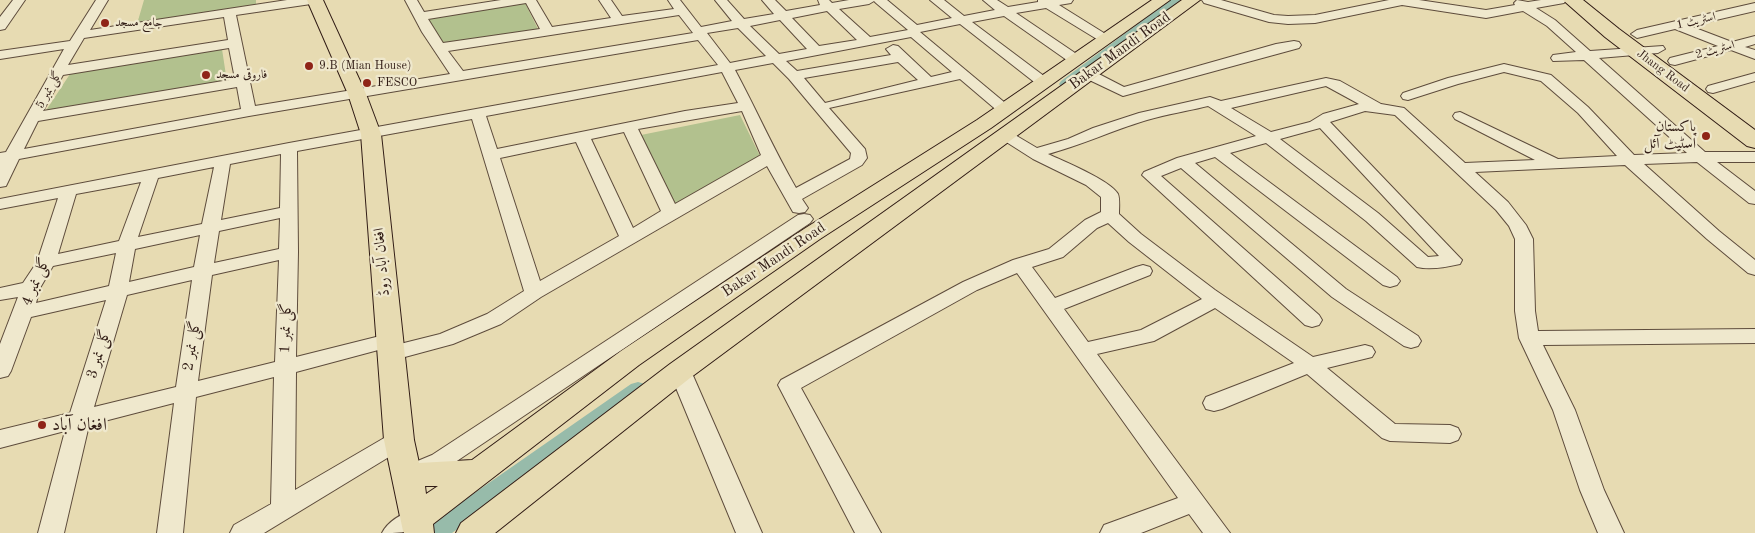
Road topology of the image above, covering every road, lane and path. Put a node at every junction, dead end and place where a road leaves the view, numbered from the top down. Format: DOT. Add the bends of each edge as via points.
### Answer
graph roads {
  1 [pos="102,0"];
  2 [pos="313,0"];
  3 [pos="410,0"];
  4 [pos="523,0"];
  5 [pos="530,0"];
  6 [pos="605,0"];
  7 [pos="721,0"];
  8 [pos="768,0"];
  9 [pos="869,0"];
  10 [pos="880,0"];
  11 [pos="936,0"];
  12 [pos="989,0"];
  13 [pos="1067,0"];
  14 [pos="1192,0"];
  15 [pos="1208,0"];
  16 [pos="1560,0"];
  17 [pos="1572,0"];
  18 [pos="1590,0"];
  19 [pos="1158,1"];
  20 [pos="1045,2"];
  21 [pos="1521,3"];
  22 [pos="826,4"];
  23 [pos="678,5"];
  24 [pos="10,7"];
  25 [pos="1751,10"];
  26 [pos="1004,11"];
  27 [pos="229,13"];
  28 [pos="782,16"];
  29 [pos="419,17"];
  30 [pos="961,19"];
  31 [pos="618,20"];
  32 [pos="741,24"];
  33 [pos="1676,25"];
  34 [pos="0,26"];
  35 [pos="548,31"];
  36 [pos="914,31"];
  37 [pos="701,33"];
  38 [pos="76,40"];
  39 [pos="873,40"];
  40 [pos="1755,40"];
  41 [pos="1636,42"];
  42 [pos="235,43"];
  43 [pos="1294,45"];
  44 [pos="1106,46"];
  45 [pos="1731,46"];
  46 [pos="439,48"];
  47 [pos="815,50"];
  48 [pos="1585,54"];
  49 [pos="0,55"];
  50 [pos="1755,55"];
  51 [pos="901,57"];
  52 [pos="777,58"];
  53 [pos="1558,58"];
  54 [pos="1675,61"];
  55 [pos="1082,67"];
  56 [pos="727,68"];
  57 [pos="59,71"];
  58 [pos="964,74"];
  59 [pos="459,76"];
  60 [pos="794,76"];
  61 [pos="1755,77"];
  62 [pos="242,82"];
  63 [pos="928,82"];
  64 [pos="1043,82"];
  65 [pos="1713,89"];
  66 [pos="357,94"];
  67 [pos="1408,96"];
  68 [pos="831,104"];
  69 [pos="746,106"];
  70 [pos="1218,106"];
  71 [pos="1375,107"];
  72 [pos="1005,110"];
  73 [pos="249,112"];
  74 [pos="478,113"];
  75 [pos="1460,116"];
  76 [pos="33,117"];
  77 [pos="1755,119"];
  78 [pos="1321,121"];
  79 [pos="629,126"];
  80 [pos="371,134"];
  81 [pos="1005,135"];
  82 [pos="582,136"];
  83 [pos="1269,138"];
  84 [pos="1755,141"];
  85 [pos="289,148"];
  86 [pos="1218,152"];
  87 [pos="1034,153"];
  88 [pos="490,155"];
  89 [pos="6,157"];
  90 [pos="770,157"];
  91 [pos="1701,157"];
  92 [pos="1755,157"];
  93 [pos="223,161"];
  94 [pos="1183,161"];
  95 [pos="1630,161"];
  96 [pos="1555,164"];
  97 [pos="1462,168"];
  98 [pos="151,176"];
  99 [pos="0,182"];
  100 [pos="68,192"];
  101 [pos="792,197"];
  102 [pos="1755,199"];
  103 [pos="0,204"];
  104 [pos="289,211"];
  105 [pos="671,213"];
  106 [pos="1110,215"];
  107 [pos="808,226"];
  108 [pos="210,228"];
  109 [pos="629,238"];
  110 [pos="126,244"];
  111 [pos="289,252"];
  112 [pos="46,262"];
  113 [pos="1020,264"];
  114 [pos="1755,269"];
  115 [pos="204,271"];
  116 [pos="1143,271"];
  117 [pos="1390,280"];
  118 [pos="30,288"];
  119 [pos="118,291"];
  120 [pos="534,293"];
  121 [pos="0,294"];
  122 [pos="1216,300"];
  123 [pos="1052,307"];
  124 [pos="23,312"];
  125 [pos="1312,320"];
  126 [pos="1755,336"];
  127 [pos="1529,338"];
  128 [pos="1411,341"];
  129 [pos="389,347"];
  130 [pos="1083,350"];
  131 [pos="1365,352"];
  132 [pos="1310,365"];
  133 [pos="285,366"];
  134 [pos="0,372"];
  135 [pos="680,372"];
  136 [pos="185,392"];
  137 [pos="1214,403"];
  138 [pos="78,419"];
  139 [pos="1450,434"];
  140 [pos="0,440"];
  141 [pos="399,440"];
  142 [pos="478,472"];
  143 [pos="408,475"];
  144 [pos="1194,502"];
  145 [pos="283,508"];
  146 [pos="410,528"];
  147 [pos="51,533"];
  148 [pos="170,533"];
  149 [pos="243,533"];
  150 [pos="472,533"];
  151 [pos="749,533"];
  152 [pos="868,533"];
  153 [pos="1113,533"];
  154 [pos="1217,533"];
  155 [pos="1611,533"];
  1 -- 38 [label="street, گلی نمبر 5"];
  2 -- 27 [label="street"];
  2 -- 66 [label="main road, افغان آباد روڈ"];
  3 -- 29 [label="street"];
  4 -- 29 [label="street"];
  5 -- 35 [label="street"];
  6 -- 31 [label="street"];
  7 -- 32 [label="street"];
  8 -- 28 [label="street"];
  9 -- 22 [label="street"];
  10 -- 36 [label="street"];
  11 -- 30 [label="street"];
  12 -- 26 [label="street"];
  13 -- 20 [label="street"];
  14 -- 44 [label="main road, Bakar Mandi Road"];
  15 -- 21 [label="street" via="1273,19 1288,20 1316,19 1402,1 1478,14"];
  16 -- 21 [label="street"];
  17 -- 41 [label="highway, Jhang Road"];
  18 -- 41 [label="highway, Jhang Road"];
  19 -- 44 [label="main road, Bakar Mandi Road"];
  20 -- 26 [label="street"];
  20 -- 44 [label="street"];
  21 -- 48 [label="street" via="1551,23"];
  22 -- 28 [label="street"];
  22 -- 39 [label="street"];
  23 -- 31 [label="street"];
  23 -- 37 [label="street"];
  24 -- 34 [label="street"];
  25 -- 33 [label="street, اسٹریٹ 1"];
  26 -- 30 [label="street"];
  26 -- 55 [label="street"];
  27 -- 38 [label="street"];
  27 -- 42 [label="street"];
  28 -- 32 [label="street"];
  28 -- 47 [label="street"];
  29 -- 46 [label="street"];
  30 -- 36 [label="street"];
  30 -- 64 [label="street"];
  31 -- 35 [label="street"];
  32 -- 37 [label="street"];
  32 -- 52 [label="street"];
  33 -- 41 [label="street, اسٹریٹ 1"];
  33 -- 45 [label="street"];
  35 -- 46 [label="street"];
  36 -- 39 [label="street"];
  36 -- 58 [label="street"];
  37 -- 56 [label="street"];
  37 -- 59 [label="street"];
  38 -- 49 [label="street"];
  38 -- 57 [label="street, گلی نمبر 5"];
  39 -- 47 [label="street"];
  39 -- 51 [label="street"];
  40 -- 45 [label="street, اسٹریٹ 2"];
  41 -- 48 [label="street, اسٹریٹ 1"];
  41 -- 54 [label="highway, Jhang Road" via="1658,49"];
  41 -- 84 [label="highway, Jhang Road"];
  42 -- 57 [label="street"];
  42 -- 62 [label="street"];
  43 -- 55 [label="street" via="1123,92"];
  44 -- 55 [label="main road, Bakar Mandi Road"];
  45 -- 50 [label="street"];
  45 -- 54 [label="street, اسٹریٹ 2"];
  46 -- 59 [label="street"];
  47 -- 52 [label="street"];
  48 -- 53 [label="street, اسٹریٹ 1"];
  48 -- 91 [label="street"];
  51 -- 60 [label="street"];
  51 -- 63 [label="street"];
  52 -- 56 [label="street"];
  52 -- 60 [label="street"];
  54 -- 65 [label="highway, Jhang Road"];
  55 -- 64 [label="main road, Bakar Mandi Road"];
  55 -- 81 [label="main road, Bakar Mandi Road"];
  56 -- 69 [label="street"];
  56 -- 74 [label="street"];
  57 -- 76 [label="street, گلی نمبر 5"];
  58 -- 63 [label="street"];
  58 -- 72 [label="street"];
  59 -- 66 [label="street"];
  60 -- 101 [label="street" via="859,152 860,158"];
  61 -- 65 [label="street"];
  62 -- 73 [label="street"];
  62 -- 76 [label="street"];
  63 -- 68 [label="street"];
  64 -- 72 [label="main road, Bakar Mandi Road"];
  65 -- 77 [label="highway, Jhang Road"];
  66 -- 73 [label="street"];
  66 -- 80 [label="main road, افغان آباد روڈ"];
  67 -- 95 [label="street" via="1504,68 1546,78"];
  69 -- 79 [label="street"];
  69 -- 90 [label="street"];
  70 -- 71 [label="street" via="1326,82"];
  70 -- 83 [label="street"];
  70 -- 87 [label="street" via="1210,101 1144,116"];
  71 -- 78 [label="street" via="1337,114"];
  71 -- 97 [label="street" via="1399,111"];
  72 -- 107 [label="main road, Bakar Mandi Road"];
  73 -- 89 [label="street"];
  74 -- 80 [label="street"];
  74 -- 88 [label="street"];
  75 -- 96 [label="street"];
  76 -- 89 [label="street, گلی نمبر 5"];
  78 -- 83 [label="street"];
  78 -- 83 [label="street" via="1453,260 1424,263 1372,217"];
  79 -- 82 [label="street"];
  79 -- 105 [label="street"];
  80 -- 85 [label="street"];
  80 -- 129 [label="main road, افغان آباد روڈ"];
  81 -- 87 [label="street"];
  81 -- 135 [label="main road, Bakar Mandi Road"];
  82 -- 88 [label="street"];
  82 -- 109 [label="street"];
  83 -- 86 [label="street"];
  85 -- 93 [label="street"];
  85 -- 104 [label="street, گلی نمبر 1"];
  86 -- 94 [label="street"];
  86 -- 117 [label="street"];
  87 -- 106 [label="street" via="1092,181 1110,195"];
  88 -- 120 [label="street"];
  89 -- 99 [label="street, گلی نمبر 5"];
  90 -- 101 [label="street"];
  90 -- 105 [label="street"];
  91 -- 92 [label="street"];
  91 -- 95 [label="street"];
  91 -- 102 [label="street"];
  93 -- 98 [label="street"];
  93 -- 108 [label="street, گلی نمبر 2"];
  94 -- 125 [label="street" via="1150,175"];
  94 -- 128 [label="street" via="1339,293"];
  95 -- 96 [label="street"];
  95 -- 114 [label="street"];
  96 -- 97 [label="street"];
  97 -- 127 [label="street" via="1502,206 1524,239 1525,311"];
  98 -- 100 [label="street"];
  98 -- 110 [label="street, گلی نمبر 3"];
  100 -- 103 [label="street"];
  100 -- 112 [label="street, گلی نمبر 4"];
  101 -- 107 [label="street"];
  104 -- 108 [label="street"];
  104 -- 111 [label="street, گلی نمبر 1"];
  105 -- 109 [label="street"];
  106 -- 113 [label="street" via="1091,224 1056,252"];
  106 -- 122 [label="street"];
  107 -- 142 [label="main road, Bakar Mandi Road"];
  107 -- 143 [label="street" via="440,461"];
  108 -- 110 [label="street"];
  108 -- 115 [label="street, گلی نمبر 2"];
  109 -- 120 [label="street"];
  110 -- 112 [label="street"];
  110 -- 119 [label="street, گلی نمبر 3"];
  111 -- 115 [label="street"];
  111 -- 133 [label="street, گلی نمبر 1"];
  112 -- 118 [label="street, گلی نمبر 4"];
  113 -- 123 [label="street"];
  113 -- 152 [label="street" via="970,286 789,385"];
  115 -- 119 [label="street"];
  115 -- 136 [label="street, گلی نمبر 2"];
  116 -- 123 [label="street"];
  118 -- 121 [label="street"];
  118 -- 124 [label="street, گلی نمبر 4"];
  119 -- 124 [label="street"];
  119 -- 138 [label="street, گلی نمبر 3"];
  120 -- 129 [label="street" via="494,319 446,339"];
  122 -- 130 [label="street" via="1147,336"];
  122 -- 132 [label="street"];
  123 -- 130 [label="street"];
  124 -- 134 [label="street, گلی نمبر 4"];
  126 -- 127 [label="street"];
  127 -- 155 [label="street" via="1564,410"];
  129 -- 133 [label="street"];
  129 -- 141 [label="main road, افغان آباد روڈ"];
  130 -- 144 [label="street"];
  131 -- 132 [label="street"];
  132 -- 137 [label="street"];
  132 -- 139 [label="street" via="1390,432"];
  133 -- 136 [label="street"];
  133 -- 145 [label="street, گلی نمبر 1"];
  135 -- 150 [label="main road, Bakar Mandi Road"];
  135 -- 151 [label="street"];
  136 -- 138 [label="street"];
  136 -- 148 [label="street, گلی نمبر 2"];
  138 -- 140 [label="street"];
  138 -- 147 [label="street, گلی نمبر 3"];
  141 -- 143 [label="main road, افغان آباد روڈ"];
  141 -- 145 [label="street"];
  142 -- 143 [label="main road"];
  142 -- 146 [label="main road, Bakar Mandi Road"];
  143 -- 146 [label="main road, افغان آباد روڈ"];
  144 -- 153 [label="street"];
  144 -- 154 [label="street"];
  145 -- 149 [label="street"];
}
